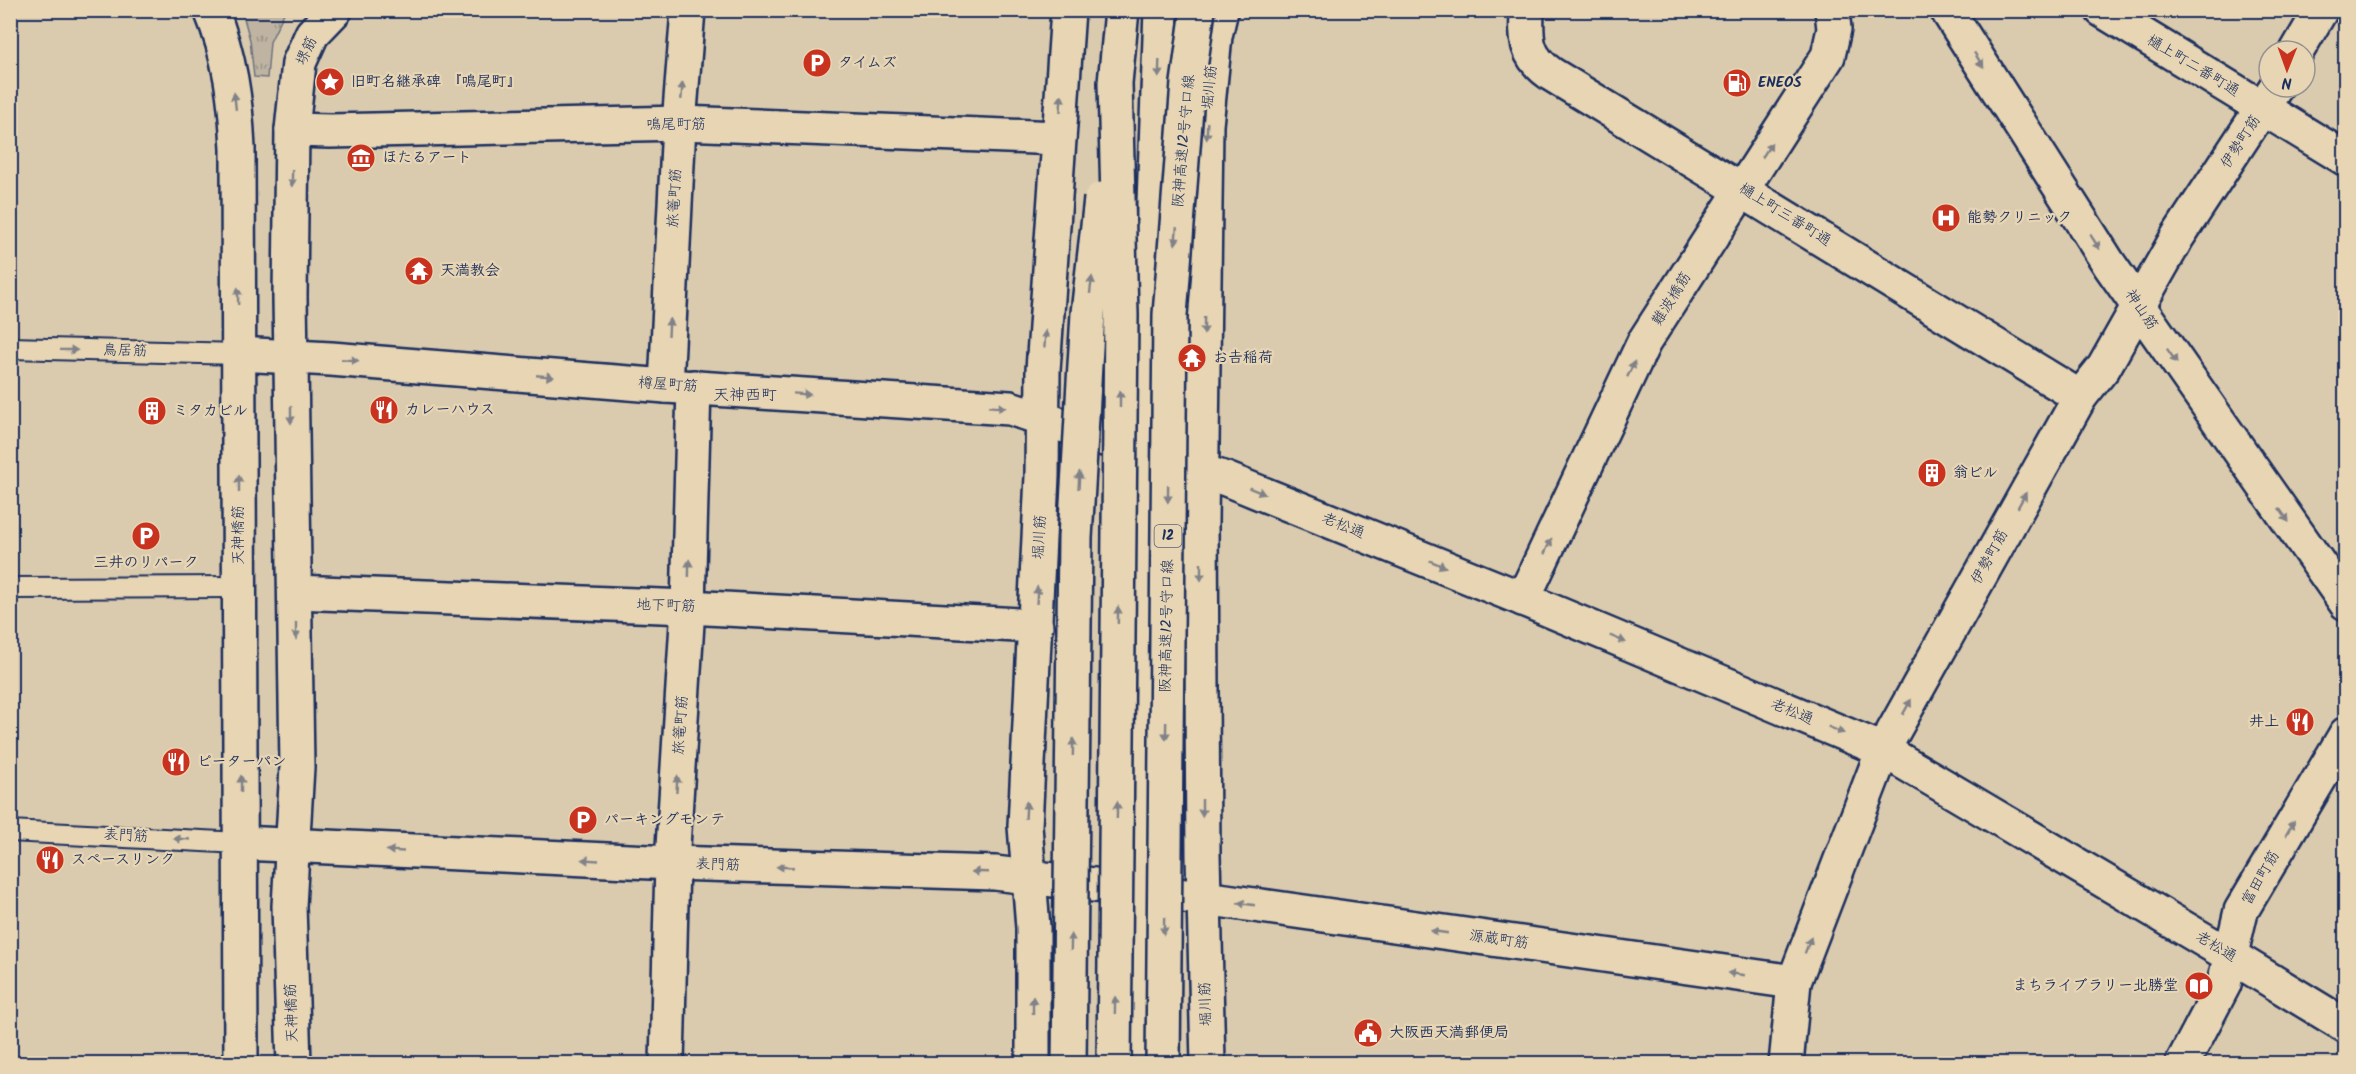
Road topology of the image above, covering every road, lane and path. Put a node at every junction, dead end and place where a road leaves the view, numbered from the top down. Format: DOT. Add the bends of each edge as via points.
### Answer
graph roads {
  1 [pos="211,10"];
  2 [pos="335,10"];
  3 [pos="688,10"];
  4 [pos="1068,10"];
  5 [pos="1122,10"];
  6 [pos="1161,10"];
  7 [pos="1198,10"];
  8 [pos="1221,10"];
  9 [pos="1527,10"];
  10 [pos="1832,10"];
  11 [pos="1947,10"];
  12 [pos="2102,10"];
  13 [pos="2321,10"];
  14 [pos="2304,39"];
  15 [pos="1115,83"];
  16 [pos="2257,92"];
  17 [pos="2268,99"];
  18 [pos="2270,99"];
  19 [pos="293,114"];
  20 [pos="679,124"];
  21 [pos="1059,138"];
  22 [pos="2346,159"];
  23 [pos="1742,189"];
  24 [pos="2139,307"];
  25 [pos="10,348"];
  26 [pos="239,354"];
  27 [pos="292,357"];
  28 [pos="680,386"];
  29 [pos="2080,397"];
  30 [pos="1042,419"];
  31 [pos="1144,451"];
  32 [pos="1202,471"];
  33 [pos="238,587"];
  34 [pos="10,588"];
  35 [pos="295,592"];
  36 [pos="1523,599"];
  37 [pos="2346,603"];
  38 [pos="688,607"];
  39 [pos="1036,626"];
  40 [pos="2346,734"];
  41 [pos="1883,750"];
  42 [pos="10,831"];
  43 [pos="240,843"];
  44 [pos="292,846"];
  45 [pos="672,863"];
  46 [pos="1030,877"];
  47 [pos="1142,891"];
  48 [pos="1204,898"];
  49 [pos="2231,956"];
  50 [pos="1794,982"];
  51 [pos="2346,1026"];
  52 [pos="241,1064"];
  53 [pos="294,1064"];
  54 [pos="667,1064"];
  55 [pos="1033,1064"];
  56 [pos="1069,1064"];
  57 [pos="1114,1064"];
  58 [pos="1140,1064"];
  59 [pos="1163,1064"];
  60 [pos="1208,1064"];
  61 [pos="1786,1064"];
  62 [pos="2182,1064"];
  26 -- 1 [label="main road, 天神橋筋, one-way" via="236,104 224,45"];
  2 -- 19 [label="main road, 堺筋" via="312,34 299,63"];
  20 -- 3 [label="main road, 旅篭町筋, one-way"];
  21 -- 4 [label="main road, 堀川筋, one-way"];
  5 -- 15 [label="main road, bridge"];
  6 -- 31 [label="main road, one-way"];
  7 -- 59 [label="main road, 阪神高速12号守口線 / 12, one-way, bridge" via="1188,83 1170,315"];
  8 -- 32 [label="main road, 堀川筋, one-way" via="1206,125"];
  9 -- 23 [label="main road, 樋上町三番町通" via="1526,38 1532,57 1540,66"];
  23 -- 10 [label="main road, 難波橋筋, one-way" via="1828,56 1834,29"];
  11 -- 24 [label="main road, 神山筋, one-way"];
  12 -- 16 [label="main road, 樋上町二番町通"];
  13 -- 14 [label="main road"];
  56 -- 15 [label="main road, one-way, bridge" via="1076,538 1088,313"];
  57 -- 15 [label="main road, one-way, bridge" via="1121,315"];
  17 -- 24 [label="main road, 伊勢町筋" via="2178,236"];
  18 -- 22 [label="main road, 樋上町二番町通"];
  19 -- 20 [label="main road, 鳴尾町筋" via="330,132"];
  19 -- 27 [label="main road, 天神橋筋, one-way"];
  20 -- 21 [label="main road, 鳴尾町筋"];
  28 -- 20 [label="main road, 旅篭町筋, one-way"];
  30 -- 21 [label="main road, 堀川筋, one-way"];
  23 -- 29 [label="main road, 樋上町三番町通"];
  36 -- 23 [label="main road, 難波橋筋, one-way" via="1644,342"];
  24 -- 29 [label="main road, 伊勢町筋" via="2104,367"];
  24 -- 37 [label="main road, 神山筋, one-way"];
  25 -- 26 [label="lane, 鳥居筋, one-way"];
  26 -- 27 [label="main road, 樽屋町筋"];
  33 -- 26 [label="main road, 天神橋筋, one-way"];
  27 -- 28 [label="main road, 樽屋町筋, one-way"];
  27 -- 35 [label="main road, 天神橋筋, one-way"];
  28 -- 30 [label="main road, 樽屋町筋, one-way" via="1010,408"];
  38 -- 28 [label="main road, 旅篭町筋, one-way"];
  41 -- 29 [label="main road, 伊勢町筋, one-way"];
  30 -- 31 [label="main road, 樽屋町筋"];
  39 -- 30 [label="main road, 堀川筋, one-way"];
  31 -- 32 [label="main road, 老松通"];
  31 -- 47 [label="main road"];
  32 -- 36 [label="main road, 老松通, one-way"];
  32 -- 48 [label="main road, 堀川筋, one-way"];
  33 -- 34 [label="lane"];
  43 -- 33 [label="main road, 天神橋筋, one-way"];
  35 -- 38 [label="main road, 地下町筋"];
  35 -- 44 [label="main road, 天神橋筋, one-way" via="297,767"];
  36 -- 41 [label="main road, 老松通, one-way"];
  38 -- 39 [label="main road, 地下町筋"];
  45 -- 38 [label="main road, 旅篭町筋, one-way"];
  46 -- 39 [label="main road, 堀川筋, one-way" via="1025,826"];
  49 -- 40 [label="main road, 富田町筋, one-way" via="2241,911"];
  41 -- 49 [label="main road, 老松通"];
  50 -- 41 [label="main road, 伊勢町筋, one-way"];
  43 -- 42 [label="lane, 表門筋, one-way"];
  43 -- 44 [label="main road, 表門筋"];
  43 -- 52 [label="main road, 天神橋筋"];
  45 -- 44 [label="main road, 表門筋, one-way"];
  44 -- 53 [label="main road, 天神橋筋" via="289,915"];
  46 -- 45 [label="main road, 表門筋, one-way"];
  45 -- 54 [label="main road, 旅篭町筋"];
  46 -- 47 [label="main road, 表門筋"];
  55 -- 46 [label="main road, 堀川筋, one-way"];
  47 -- 48 [label="main road, 源蔵町筋"];
  47 -- 58 [label="main road"];
  50 -- 48 [label="main road, 源蔵町筋, one-way"];
  48 -- 60 [label="main road, 堀川筋"];
  49 -- 51 [label="main road, 老松通"];
  49 -- 62 [label="main road, 富田町筋" via="2224,984"];
  50 -- 61 [label="main road, 伊勢町筋"];
}
